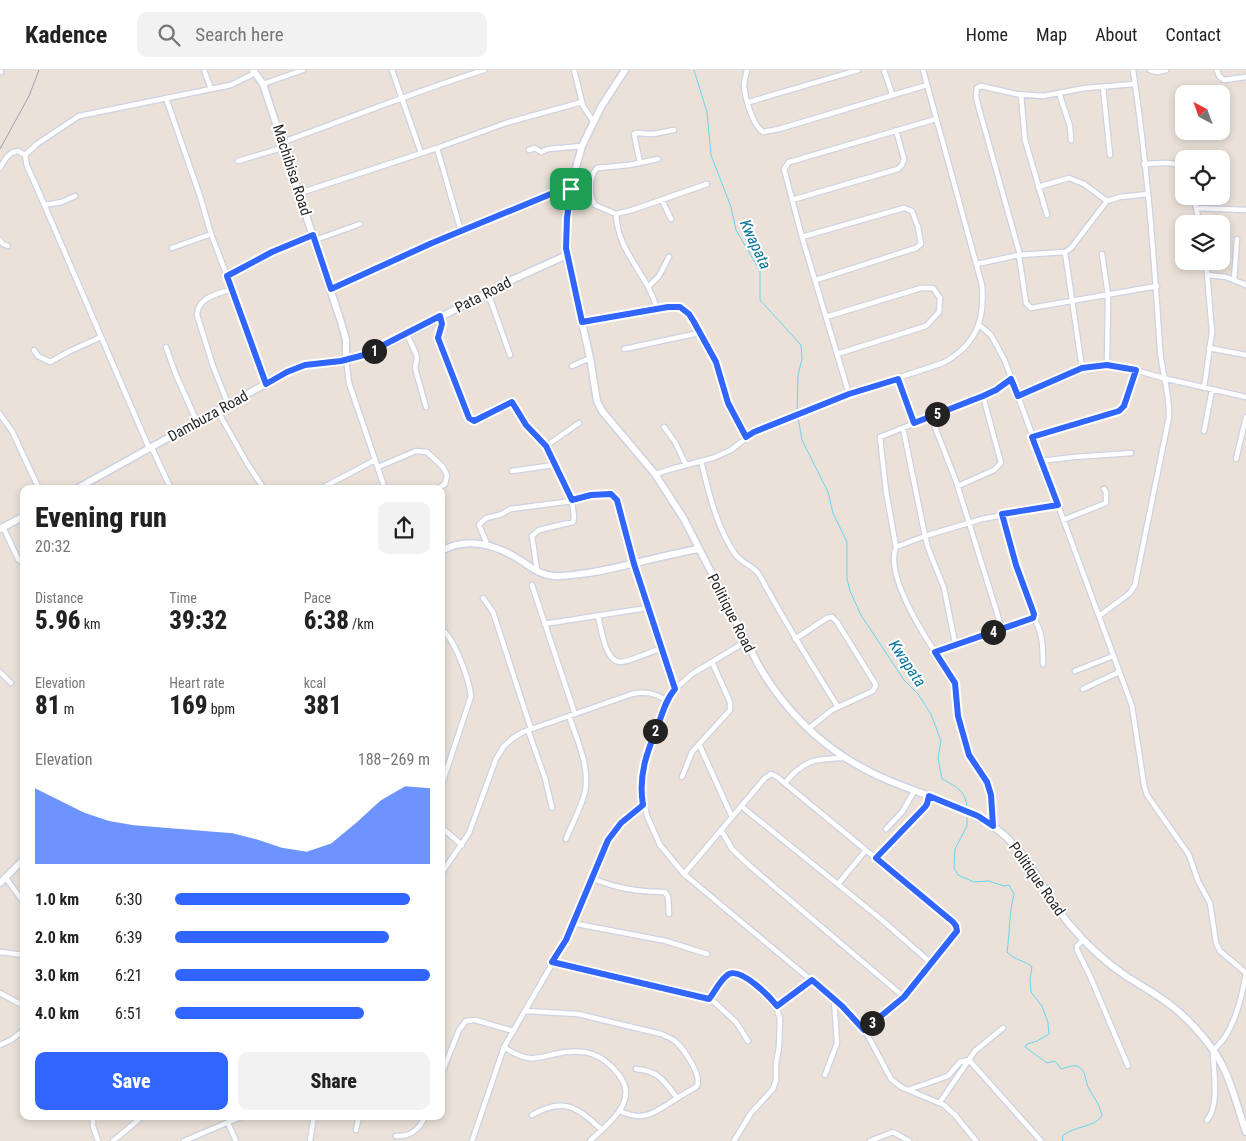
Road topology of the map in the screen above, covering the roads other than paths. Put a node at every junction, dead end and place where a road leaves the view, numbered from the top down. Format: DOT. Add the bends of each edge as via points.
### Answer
graph roads {
  1 [pos="204,70"];
  2 [pos="303,70"];
  3 [pos="392,70"];
  4 [pos="484,70"];
  5 [pos="574,70"];
  6 [pos="625,70"];
  7 [pos="748,70"];
  8 [pos="858,70"];
  9 [pos="884,70"];
  10 [pos="923,70"];
  11 [pos="1133,70"];
  12 [pos="1150,70"];
  13 [pos="1166,70"];
  14 [pos="1217,70"];
  15 [pos="254,71"];
  16 [pos="1246,77"];
  17 [pos="263,84"];
  18 [pos="1135,84"];
  19 [pos="927,85"];
  20 [pos="1103,86"];
  21 [pos="211,89"];
  22 [pos="1059,93"];
  23 [pos="892,94"];
  24 [pos="1021,95"];
  25 [pos="401,97"];
  26 [pos="166,98"];
  27 [pos="582,102"];
  28 [pos="748,102"];
  29 [pos="936,119"];
  30 [pos="593,122"];
  31 [pos="674,130"];
  32 [pos="896,130"];
  33 [pos="1071,140"];
  34 [pos="284,145"];
  35 [pos="582,146"];
  36 [pos="437,148"];
  37 [pos="529,150"];
  38 [pos="421,153"];
  39 [pos="25,155"];
  40 [pos="1110,155"];
  41 [pos="658,159"];
  42 [pos="238,161"];
  43 [pos="640,163"];
  44 [pos="1144,164"];
  45 [pos="1175,164"];
  46 [pos="0,168"];
  47 [pos="707,184"];
  48 [pos="1038,187"];
  49 [pos="571,189"];
  50 [pos="300,193"];
  51 [pos="1148,194"];
  52 [pos="76,196"];
  53 [pos="662,200"];
  54 [pos="792,200"];
  55 [pos="1108,201"];
  56 [pos="44,205"];
  57 [pos="1196,205"];
  58 [pos="1197,208"];
  59 [pos="1246,210"];
  60 [pos="616,214"];
  61 [pos="1047,215"];
  62 [pos="1198,215"];
  63 [pos="671,219"];
  64 [pos="360,224"];
  65 [pos="461,231"];
  66 [pos="211,234"];
  67 [pos="314,237"];
  68 [pos="802,237"];
  69 [pos="1237,239"];
  70 [pos="0,240"];
  71 [pos="8,246"];
  72 [pos="172,248"];
  73 [pos="1065,252"];
  74 [pos="567,254"];
  75 [pos="1102,254"];
  76 [pos="1019,255"];
  77 [pos="669,257"];
  78 [pos="977,264"];
  79 [pos="1207,270"];
  80 [pos="1208,275"];
  81 [pos="227,276"];
  82 [pos="816,280"];
  83 [pos="1234,280"];
  84 [pos="1246,285"];
  85 [pos="649,286"];
  86 [pos="1157,286"];
  87 [pos="232,289"];
  88 [pos="331,289"];
  89 [pos="488,293"];
  90 [pos="1108,295"];
  91 [pos="1072,302"];
  92 [pos="657,309"];
  93 [pos="440,316"];
  94 [pos="826,317"];
  95 [pos="582,322"];
  96 [pos="979,325"];
  97 [pos="699,333"];
  98 [pos="407,334"];
  99 [pos="102,337"];
  100 [pos="166,346"];
  101 [pos="1209,348"];
  102 [pos="624,349"];
  103 [pos="34,350"];
  104 [pos="837,354"];
  105 [pos="510,355"];
  106 [pos="1246,355"];
  107 [pos="590,358"];
  108 [pos="346,360"];
  109 [pos="1107,365"];
  110 [pos="572,366"];
  111 [pos="1082,368"];
  112 [pos="1136,370"];
  113 [pos="1163,378"];
  114 [pos="898,379"];
  115 [pos="1011,379"];
  116 [pos="266,384"];
  117 [pos="1204,388"];
  118 [pos="1212,390"];
  119 [pos="849,394"];
  120 [pos="983,396"];
  121 [pos="1018,396"];
  122 [pos="1246,398"];
  123 [pos="228,404"];
  124 [pos="426,407"];
  125 [pos="217,410"];
  126 [pos="0,414"];
  127 [pos="930,417"];
  128 [pos="1246,417"];
  129 [pos="198,422"];
  130 [pos="579,423"];
  131 [pos="914,423"];
  132 [pos="664,427"];
  133 [pos="903,428"];
  134 [pos="1204,431"];
  135 [pos="746,437"];
  136 [pos="1032,437"];
  137 [pos="546,446"];
  138 [pos="150,447"];
  139 [pos="1131,453"];
  140 [pos="1236,459"];
  141 [pos="375,460"];
  142 [pos="1040,461"];
  143 [pos="701,462"];
  144 [pos="554,465"];
  145 [pos="686,465"];
  146 [pos="378,467"];
  147 [pos="512,472"];
  148 [pos="655,474"];
  149 [pos="37,485"];
  150 [pos="83,485"];
  151 [pos="169,485"];
  152 [pos="261,485"];
  153 [pos="328,485"];
  154 [pos="384,485"];
  155 [pos="443,485"];
  156 [pos="958,486"];
  157 [pos="1104,489"];
  158 [pos="572,500"];
  159 [pos="1058,505"];
  160 [pos="1002,514"];
  161 [pos="20,518"];
  162 [pos="1063,520"];
  163 [pos="969,522"];
  164 [pos="2,528"];
  165 [pos="925,536"];
  166 [pos="487,544"];
  167 [pos="896,547"];
  168 [pos="445,549"];
  169 [pos="699,549"];
  170 [pos="20,561"];
  171 [pos="634,564"];
  172 [pos="537,572"];
  173 [pos="532,585"];
  174 [pos="484,598"];
  175 [pos="648,608"];
  176 [pos="598,616"];
  177 [pos="1099,616"];
  178 [pos="1033,618"];
  179 [pos="544,624"];
  180 [pos="1002,629"];
  181 [pos="445,633"];
  182 [pos="795,638"];
  183 [pos="745,642"];
  184 [pos="955,644"];
  185 [pos="662,648"];
  186 [pos="935,652"];
  187 [pos="1112,656"];
  188 [pos="712,662"];
  189 [pos="1043,664"];
  190 [pos="1075,671"];
  191 [pos="0,672"];
  192 [pos="1119,672"];
  193 [pos="11,683"];
  194 [pos="675,689"];
  195 [pos="1083,689"];
  196 [pos="667,701"];
  197 [pos="838,707"];
  198 [pos="575,714"];
  199 [pos="569,716"];
  200 [pos="808,729"];
  201 [pos="529,730"];
  202 [pos="698,744"];
  203 [pos="845,758"];
  204 [pos="445,775"];
  205 [pos="682,777"];
  206 [pos="784,783"];
  207 [pos="915,790"];
  208 [pos="929,796"];
  209 [pos="643,805"];
  210 [pos="741,806"];
  211 [pos="552,808"];
  212 [pos="732,817"];
  213 [pos="993,826"];
  214 [pos="886,829"];
  215 [pos="721,830"];
  216 [pos="445,831"];
  217 [pos="566,839"];
  218 [pos="462,845"];
  219 [pos="866,850"];
  220 [pos="876,858"];
  221 [pos="20,863"];
  222 [pos="445,868"];
  223 [pos="684,874"];
  224 [pos="6,878"];
  225 [pos="592,878"];
  226 [pos="0,884"];
  227 [pos="838,884"];
  228 [pos="20,897"];
  229 [pos="670,914"];
  230 [pos="572,923"];
  231 [pos="1084,940"];
  232 [pos="0,952"];
  233 [pos="707,954"];
  234 [pos="20,955"];
  235 [pos="552,962"];
  236 [pos="931,963"];
  237 [pos="1246,973"];
  238 [pos="812,980"];
  239 [pos="0,992"];
  240 [pos="904,997"];
  241 [pos="709,999"];
  242 [pos="834,999"];
  243 [pos="20,1004"];
  244 [pos="777,1006"];
  245 [pos="525,1011"];
  246 [pos="1003,1028"];
  247 [pos="864,1030"];
  248 [pos="513,1031"];
  249 [pos="20,1033"];
  250 [pos="748,1041"];
  251 [pos="0,1044"];
  252 [pos="504,1047"];
  253 [pos="1213,1050"];
  254 [pos="969,1060"];
  255 [pos="445,1065"];
  256 [pos="1128,1066"];
  257 [pos="636,1069"];
  258 [pos="825,1075"];
  259 [pos="907,1090"];
  260 [pos="677,1098"];
  261 [pos="940,1102"];
  262 [pos="620,1111"];
  263 [pos="532,1115"];
  264 [pos="92,1120"];
  265 [pos="137,1120"];
  266 [pos="233,1120"];
  267 [pos="313,1120"];
  268 [pos="358,1120"];
  269 [pos="423,1120"];
  270 [pos="1207,1120"];
  271 [pos="228,1122"];
  272 [pos="356,1130"];
  273 [pos="602,1130"];
  274 [pos="1246,1132"];
  275 [pos="396,1136"];
  276 [pos="973,1140"];
  277 [pos="98,1141"];
  278 [pos="113,1141"];
  279 [pos="184,1141"];
  280 [pos="236,1141"];
  281 [pos="310,1141"];
  282 [pos="472,1141"];
  283 [pos="590,1141"];
  284 [pos="734,1141"];
  285 [pos="870,1141"];
  286 [pos="907,1141"];
  287 [pos="1041,1141"];
  1 -- 21 [label="street"];
  2 -- 17 [label="street"];
  3 -- 25 [label="street"];
  4 -- 25 [label="street"];
  5 -- 27 [label="street"];
  6 -- 30 [label="street"];
  7 -- 28 [label="street" via="744,87"];
  8 -- 28 [label="street"];
  9 -- 23 [label="street"];
  10 -- 19 [label="street"];
  11 -- 18 [label="street"];
  12 -- 13 [label="street"];
  14 -- 16 [label="street" via="1224,80"];
  15 -- 17 [label="street, Machibisa Road"];
  15 -- 21 [label="street" via="231,85"];
  17 -- 34 [label="street, Machibisa Road"];
  18 -- 20 [label="street"];
  18 -- 44 [label="street"];
  19 -- 23 [label="street"];
  19 -- 29 [label="street"];
  20 -- 22 [label="street"];
  20 -- 40 [label="street"];
  21 -- 26 [label="street"];
  22 -- 24 [label="street"];
  22 -- 33 [label="street"];
  23 -- 28 [label="street" via="769,132 763,132 756,126"];
  24 -- 48 [label="street" via="1025,140"];
  24 -- 76 [label="street" via="981,86 977,88 976,96"];
  25 -- 34 [label="street"];
  25 -- 38 [label="street"];
  26 -- 39 [label="street" via="79,116"];
  26 -- 66 [label="street"];
  27 -- 30 [label="street"];
  27 -- 36 [label="street" via="506,123"];
  29 -- 32 [label="street"];
  29 -- 78 [label="street"];
  30 -- 35 [label="street"];
  31 -- 43 [label="street" via="634,134"];
  32 -- 54 [label="street" via="789,162 784,173"];
  32 -- 54 [label="street" via="904,159 898,169"];
  34 -- 42 [label="street"];
  34 -- 50 [label="street, Machibisa Road"];
  35 -- 37 [label="street" via="541,152 535,148"];
  35 -- 49 [label="street"];
  36 -- 38 [label="street"];
  36 -- 65 [label="street"];
  38 -- 50 [label="street"];
  39 -- 46 [label="street" via="11,152"];
  39 -- 56 [label="street"];
  41 -- 43 [label="street"];
  43 -- 60 [label="street" via="597,168 594,172 593,202 598,208"];
  44 -- 45 [label="street"];
  44 -- 51 [label="street"];
  47 -- 53 [label="street"];
  48 -- 55 [label="street" via="1070,178"];
  48 -- 61 [label="street"];
  49 -- 65 [label="street" via="558,191"];
  49 -- 74 [label="street"];
  50 -- 67 [label="street, Machibisa Road"];
  51 -- 55 [label="street"];
  51 -- 86 [label="street"];
  52 -- 56 [label="street"];
  53 -- 60 [label="street"];
  53 -- 63 [label="street"];
  54 -- 68 [label="street"];
  55 -- 73 [label="street"];
  56 -- 99 [label="street"];
  57 -- 58 [label="street"];
  58 -- 59 [label="street"];
  58 -- 62 [label="street"];
  60 -- 85 [label="street" via="627,254"];
  64 -- 67 [label="street"];
  65 -- 88 [label="street"];
  66 -- 72 [label="street"];
  66 -- 81 [label="street"];
  67 -- 81 [label="street" via="272,252"];
  67 -- 88 [label="street, Machibisa Road"];
  68 -- 82 [label="street"];
  68 -- 82 [label="street" via="904,208 912,211 916,220 921,239 919,246"];
  69 -- 83 [label="street"];
  70 -- 71 [label="street"];
  73 -- 76 [label="street"];
  73 -- 91 [label="street"];
  74 -- 89 [label="street, Pata Road"];
  74 -- 95 [label="street"];
  75 -- 90 [label="street"];
  76 -- 78 [label="street"];
  76 -- 91 [label="street" via="1029,307"];
  77 -- 85 [label="street" via="659,276"];
  78 -- 96 [label="street" via="983,301"];
  79 -- 80 [label="street"];
  80 -- 83 [label="street"];
  80 -- 101 [label="street" via="1212,320"];
  81 -- 87 [label="street"];
  82 -- 94 [label="street"];
  83 -- 84 [label="street"];
  85 -- 92 [label="street"];
  86 -- 90 [label="street"];
  86 -- 113 [label="street"];
  87 -- 116 [label="street"];
  87 -- 123 [label="street" via="203,300 196,314"];
  88 -- 108 [label="street, Machibisa Road" via="346,340"];
  89 -- 93 [label="street, Pata Road"];
  89 -- 105 [label="street"];
  90 -- 91 [label="street"];
  90 -- 109 [label="street"];
  91 -- 111 [label="street"];
  92 -- 95 [label="street"];
  92 -- 97 [label="street" via="680,307 689,314"];
  93 -- 98 [label="street, Pata Road"];
  93 -- 137 [label="street" via="442,324 438,338 469,418 474,421 512,402 526,425"];
  94 -- 104 [label="street"];
  94 -- 104 [label="street" via="921,288 934,288 940,298 939,312 926,326"];
  95 -- 107 [label="street"];
  96 -- 114 [label="street" via="968,344 955,356"];
  96 -- 115 [label="street" via="998,347"];
  97 -- 102 [label="street"];
  97 -- 135 [label="street" via="716,362 728,403"];
  98 -- 108 [label="street, Pata Road" via="371,353"];
  98 -- 124 [label="street" via="416,354 415,368"];
  99 -- 103 [label="street" via="50,362"];
  99 -- 138 [label="street"];
  100 -- 129 [label="street"];
  101 -- 106 [label="street"];
  101 -- 117 [label="street"];
  104 -- 119 [label="street"];
  107 -- 110 [label="street"];
  107 -- 148 [label="street, Politique Road" via="599,406"];
  108 -- 116 [label="street, Dambuza Road" via="305,365"];
  108 -- 141 [label="street" via="349,383"];
  109 -- 111 [label="street"];
  109 -- 112 [label="street"];
  111 -- 121 [label="street"];
  112 -- 113 [label="street"];
  112 -- 136 [label="street" via="1124,406 1119,411"];
  113 -- 117 [label="street"];
  113 -- 177 [label="street" via="1169,417 1135,586 1130,594"];
  114 -- 119 [label="street"];
  114 -- 131 [label="street"];
  115 -- 120 [label="street"];
  115 -- 121 [label="street"];
  116 -- 123 [label="street, Dambuza Road"];
  117 -- 118 [label="street"];
  118 -- 122 [label="street"];
  118 -- 134 [label="street"];
  119 -- 135 [label="street"];
  120 -- 127 [label="street"];
  120 -- 156 [label="street" via="1002,463"];
  121 -- 136 [label="street"];
  123 -- 125 [label="street, Dambuza Road"];
  125 -- 129 [label="street, Dambuza Road"];
  125 -- 152 [label="street"];
  126 -- 149 [label="street" via="12,431"];
  127 -- 131 [label="street"];
  127 -- 156 [label="street"];
  128 -- 140 [label="street"];
  129 -- 138 [label="street, Dambuza Road"];
  130 -- 137 [label="street"];
  131 -- 133 [label="street"];
  132 -- 145 [label="street" via="680,449"];
  133 -- 165 [label="street"];
  133 -- 167 [label="street" via="879,439"];
  135 -- 143 [label="street" via="731,450"];
  136 -- 142 [label="street"];
  137 -- 144 [label="street"];
  138 -- 150 [label="street, Dambuza Road"];
  138 -- 151 [label="street"];
  139 -- 142 [label="street"];
  141 -- 146 [label="street"];
  141 -- 153 [label="street"];
  142 -- 159 [label="street"];
  143 -- 145 [label="street"];
  143 -- 182 [label="street" via="710,498 730,546 744,564 759,574"];
  144 -- 147 [label="street"];
  144 -- 158 [label="street"];
  145 -- 148 [label="street"];
  146 -- 154 [label="street"];
  146 -- 155 [label="street" via="416,451 427,452 447,475"];
  148 -- 169 [label="street, Politique Road" via="690,528"];
  156 -- 163 [label="street"];
  157 -- 162 [label="street" via="1106,503"];
  158 -- 166 [label="street" via="511,509 488,517 479,525"];
  158 -- 171 [label="street" via="601,493 614,495"];
  158 -- 172 [label="street" via="573,522 539,530 532,536"];
  159 -- 160 [label="street"];
  159 -- 162 [label="street"];
  160 -- 163 [label="street"];
  160 -- 178 [label="street"];
  161 -- 164 [label="street"];
  162 -- 177 [label="street"];
  163 -- 165 [label="street"];
  163 -- 180 [label="street"];
  164 -- 170 [label="street"];
  165 -- 167 [label="street"];
  165 -- 184 [label="street" via="944,588"];
  166 -- 168 [label="street" via="469,542"];
  166 -- 172 [label="street"];
  167 -- 186 [label="street" via="896,570 907,605"];
  169 -- 171 [label="street"];
  169 -- 183 [label="street, Politique Road"];
  171 -- 172 [label="street" via="560,576"];
  171 -- 175 [label="street"];
  173 -- 179 [label="street"];
  174 -- 201 [label="street" via="493,612"];
  175 -- 176 [label="street"];
  175 -- 185 [label="street"];
  176 -- 179 [label="street"];
  176 -- 185 [label="street" via="606,648 615,660 623,662"];
  177 -- 187 [label="street"];
  178 -- 180 [label="street"];
  178 -- 189 [label="street" via="1041,639"];
  179 -- 198 [label="street"];
  180 -- 184 [label="street"];
  181 -- 204 [label="street" via="456,649 471,696"];
  182 -- 197 [label="street"];
  182 -- 197 [label="street" via="832,617 873,679 876,686 873,691"];
  183 -- 188 [label="street"];
  183 -- 200 [label="street, Politique Road" via="772,688"];
  184 -- 186 [label="street"];
  185 -- 194 [label="street"];
  186 -- 213 [label="street" via="955,683 958,716 969,755 987,782 991,795"];
  187 -- 190 [label="street"];
  187 -- 192 [label="street"];
  188 -- 194 [label="street"];
  188 -- 202 [label="street" via="731,706"];
  191 -- 193 [label="street"];
  192 -- 195 [label="street"];
  192 -- 237 [label="street" via="1134,710 1147,796 1189,855 1210,903 1220,951"];
  194 -- 196 [label="street"];
  196 -- 198 [label="street" via="654,694 640,692"];
  196 -- 209 [label="street" via="644,763 641,781"];
  197 -- 200 [label="street"];
  198 -- 199 [label="street"];
  199 -- 201 [label="street"];
  199 -- 217 [label="street" via="586,777 583,799"];
  200 -- 203 [label="street, Politique Road"];
  201 -- 211 [label="street"];
  201 -- 218 [label="street" via="513,738 498,754"];
  202 -- 205 [label="street"];
  202 -- 212 [label="street"];
  203 -- 206 [label="street" via="826,757 801,766"];
  203 -- 207 [label="street, Politique Road"];
  206 -- 210 [label="street" via="774,774 767,775"];
  206 -- 219 [label="street"];
  207 -- 208 [label="street, Politique Road"];
  207 -- 214 [label="street" via="902,812"];
  208 -- 213 [label="street, Politique Road" via="978,816"];
  208 -- 220 [label="street" via="925,807"];
  209 -- 223 [label="street" via="660,845"];
  209 -- 225 [label="street" via="612,834"];
  210 -- 212 [label="street"];
  210 -- 227 [label="street"];
  212 -- 215 [label="street"];
  213 -- 231 [label="street, Politique Road" via="1027,860 1058,910"];
  215 -- 223 [label="street"];
  215 -- 240 [label="street" via="732,849 745,862"];
  216 -- 218 [label="street"];
  218 -- 222 [label="street"];
  219 -- 220 [label="street"];
  219 -- 227 [label="street"];
  220 -- 236 [label="street" via="956,926 956,934"];
  221 -- 224 [label="street"];
  223 -- 238 [label="street"];
  224 -- 226 [label="street"];
  224 -- 228 [label="street"];
  225 -- 229 [label="street" via="625,890 665,892"];
  225 -- 230 [label="street"];
  227 -- 236 [label="street"];
  230 -- 233 [label="street" via="658,939"];
  230 -- 235 [label="street"];
  231 -- 253 [label="street, Politique Road" via="1124,975 1173,1006"];
  231 -- 256 [label="street" via="1077,950"];
  232 -- 234 [label="street"];
  235 -- 241 [label="street"];
  235 -- 245 [label="street"];
  236 -- 240 [label="street"];
  237 -- 253 [label="street" via="1234,1019"];
  238 -- 242 [label="street"];
  238 -- 244 [label="street"];
  239 -- 243 [label="street"];
  240 -- 247 [label="street"];
  241 -- 244 [label="street" via="724,978 736,973 748,979"];
  241 -- 250 [label="street" via="724,1009"];
  242 -- 247 [label="street"];
  242 -- 258 [label="street" via="837,1043"];
  244 -- 284 [label="street" via="780,1038 774,1086 747,1118"];
  245 -- 248 [label="street"];
  245 -- 260 [label="street" via="578,1014 668,1037 680,1046 699,1081 695,1088"];
  246 -- 254 [label="street" via="979,1046"];
  247 -- 259 [label="street" via="892,1078"];
  248 -- 252 [label="street"];
  248 -- 255 [label="street" via="475,1020 466,1021"];
  249 -- 251 [label="street"];
  252 -- 262 [label="street" via="530,1058 569,1052 600,1056 625,1084 625,1101"];
  252 -- 282 [label="street"];
  253 -- 270 [label="street" via="1214,1100 1212,1114"];
  253 -- 274 [label="street, Politique Road" via="1225,1070"];
  254 -- 259 [label="street" via="960,1062 948,1076"];
  254 -- 261 [label="street"];
  254 -- 287 [label="street"];
  257 -- 260 [label="street" via="657,1074"];
  259 -- 261 [label="street"];
  260 -- 262 [label="street" via="642,1117"];
  261 -- 276 [label="street"];
  262 -- 273 [label="street"];
  263 -- 273 [label="street" via="566,1105"];
  264 -- 277 [label="street"];
  265 -- 278 [label="street"];
  266 -- 271 [label="street"];
  267 -- 281 [label="street"];
  268 -- 272 [label="street"];
  269 -- 275 [label="street" via="413,1132"];
  271 -- 279 [label="street"];
  271 -- 280 [label="street"];
  273 -- 283 [label="street"];
  285 -- 286 [label="street" via="893,1132"];
}
